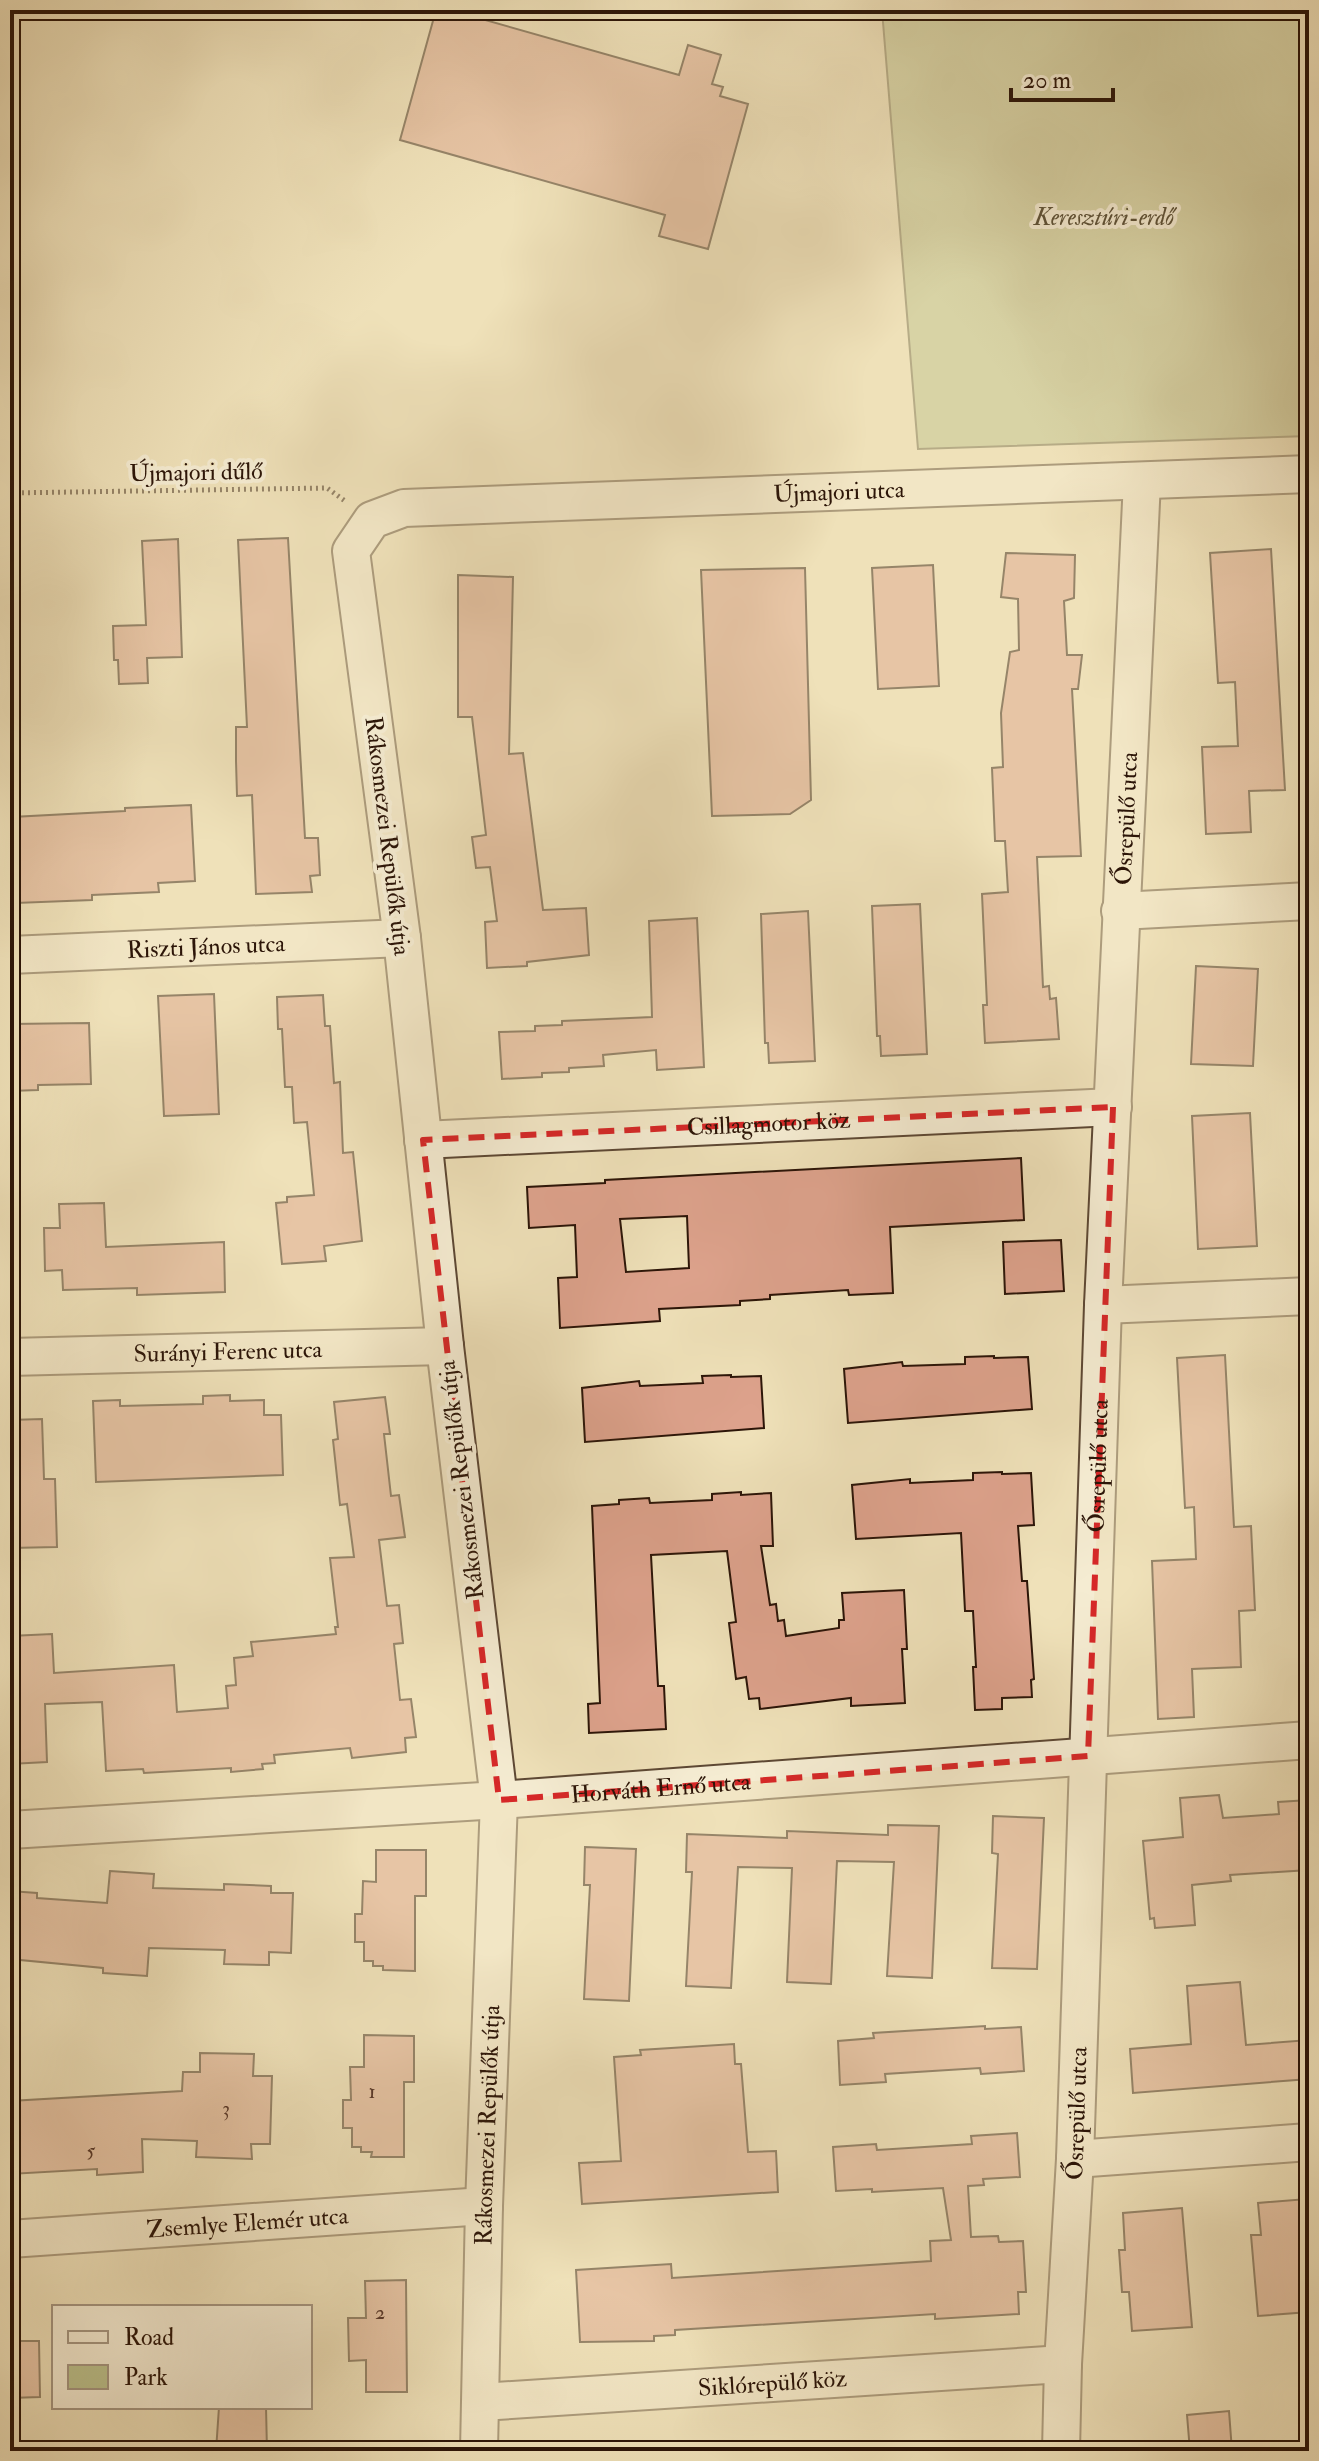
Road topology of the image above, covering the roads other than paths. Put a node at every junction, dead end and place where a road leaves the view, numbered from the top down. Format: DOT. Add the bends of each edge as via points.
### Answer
graph roads {
  1 [pos="1309,474"];
  2 [pos="1142,481"];
  3 [pos="372,520"];
  4 [pos="1309,901"];
  5 [pos="1120,911"];
  6 [pos="402,938"];
  7 [pos="10,955"];
  8 [pos="1113,1107"];
  9 [pos="423,1140"];
  10 [pos="1309,1296"];
  11 [pos="1103,1305"];
  12 [pos="445,1346"];
  13 [pos="10,1357"];
  14 [pos="1309,1740"];
  15 [pos="1088,1756"];
  16 [pos="499,1800"];
  17 [pos="10,1830"];
  18 [pos="1309,2142"];
  19 [pos="1075,2159"];
  20 [pos="484,2206"];
  21 [pos="10,2239"];
  22 [pos="1063,2364"];
  23 [pos="481,2402"];
  24 [pos="479,2451"];
  25 [pos="1061,2451"];
  1 -- 2 [label="street, Újmajori utca"];
  2 -- 3 [label="street, Újmajori utca" via="404,508"];
  2 -- 5 [label="street, Ősrepülő utca"];
  3 -- 6 [label="street, Rákosmezei Repülők útja" via="351,551"];
  4 -- 5 [label="street"];
  5 -- 8 [label="street, Ősrepülő utca"];
  6 -- 7 [label="street, Riszti János utca"];
  6 -- 9 [label="street, Rákosmezei Repülők útja"];
  8 -- 9 [label="street, Csillagmotor köz"];
  8 -- 11 [label="street, Ősrepülő utca"];
  9 -- 12 [label="street, Rákosmezei Repülők útja"];
  10 -- 11 [label="street"];
  11 -- 15 [label="street, Ősrepülő utca"];
  12 -- 13 [label="street, Surányi Ferenc utca"];
  12 -- 16 [label="street, Rákosmezei Repülők útja"];
  14 -- 15 [label="street, Horváth Ernő utca"];
  15 -- 16 [label="street, Horváth Ernő utca"];
  15 -- 19 [label="street, Ősrepülő utca"];
  16 -- 17 [label="street, Horváth Ernő utca"];
  16 -- 20 [label="street, Rákosmezei Repülők útja"];
  18 -- 19 [label="street"];
  19 -- 22 [label="street, Ősrepülő utca"];
  20 -- 21 [label="street, Zsemlye Elemér utca"];
  20 -- 23 [label="street, Rákosmezei Repülők útja"];
  22 -- 23 [label="street, Siklórepülő köz"];
  22 -- 25 [label="street, Ősrepülő utca"];
  23 -- 24 [label="street, Rákosmezei Repülők útja"];
}
